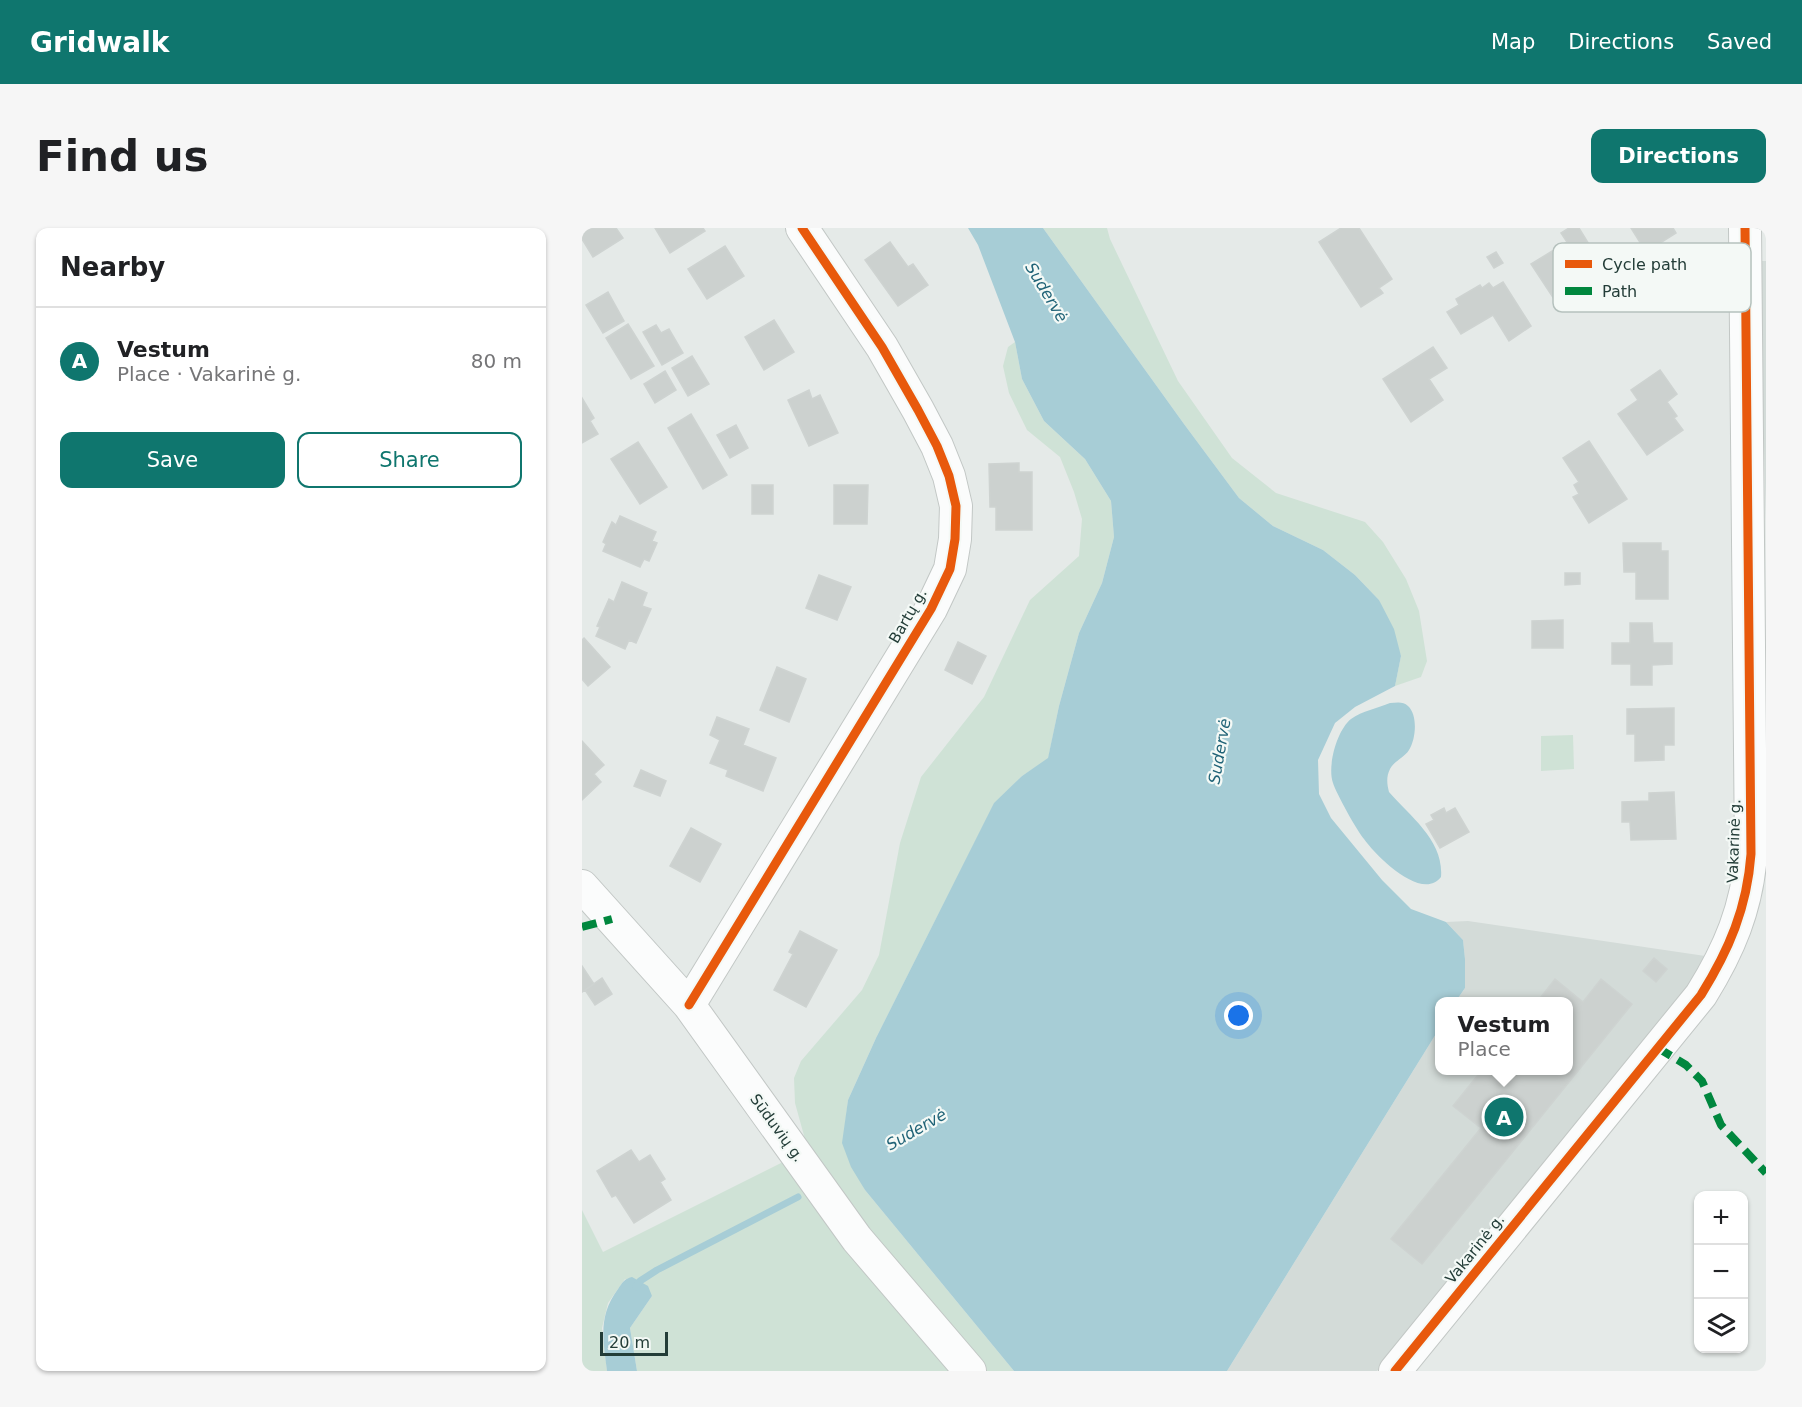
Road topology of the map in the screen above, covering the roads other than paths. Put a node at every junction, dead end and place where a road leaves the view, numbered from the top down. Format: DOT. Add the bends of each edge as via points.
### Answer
graph roads {
  1 [pos="802,228"];
  2 [pos="1745,228"];
  3 [pos="1745,243"];
  4 [pos="1746,312"];
  5 [pos="582,886"];
  6 [pos="717,958"];
  7 [pos="654,965"];
  8 [pos="689,1005"];
  9 [pos="970,1371"];
  10 [pos="1395,1371"];
  1 -- 6 [label="street, Bartų g." via="882,347 937,446 956,506 955,539 950,569 931,609"];
  2 -- 3 [label="street, Vakarinė g."];
  4 -- 10 [label="street, Vakarinė g." via="1751,854 1749,882 1735,931 1701,995"];
  5 -- 7 [label="street, Sūduvių g."];
  6 -- 7 [label="street" via="682,965"];
  6 -- 8 [label="street, Bartų g."];
  7 -- 8 [label="street, Sūduvių g."];
  8 -- 9 [label="street, Sūduvių g." via="857,1239"];
}
